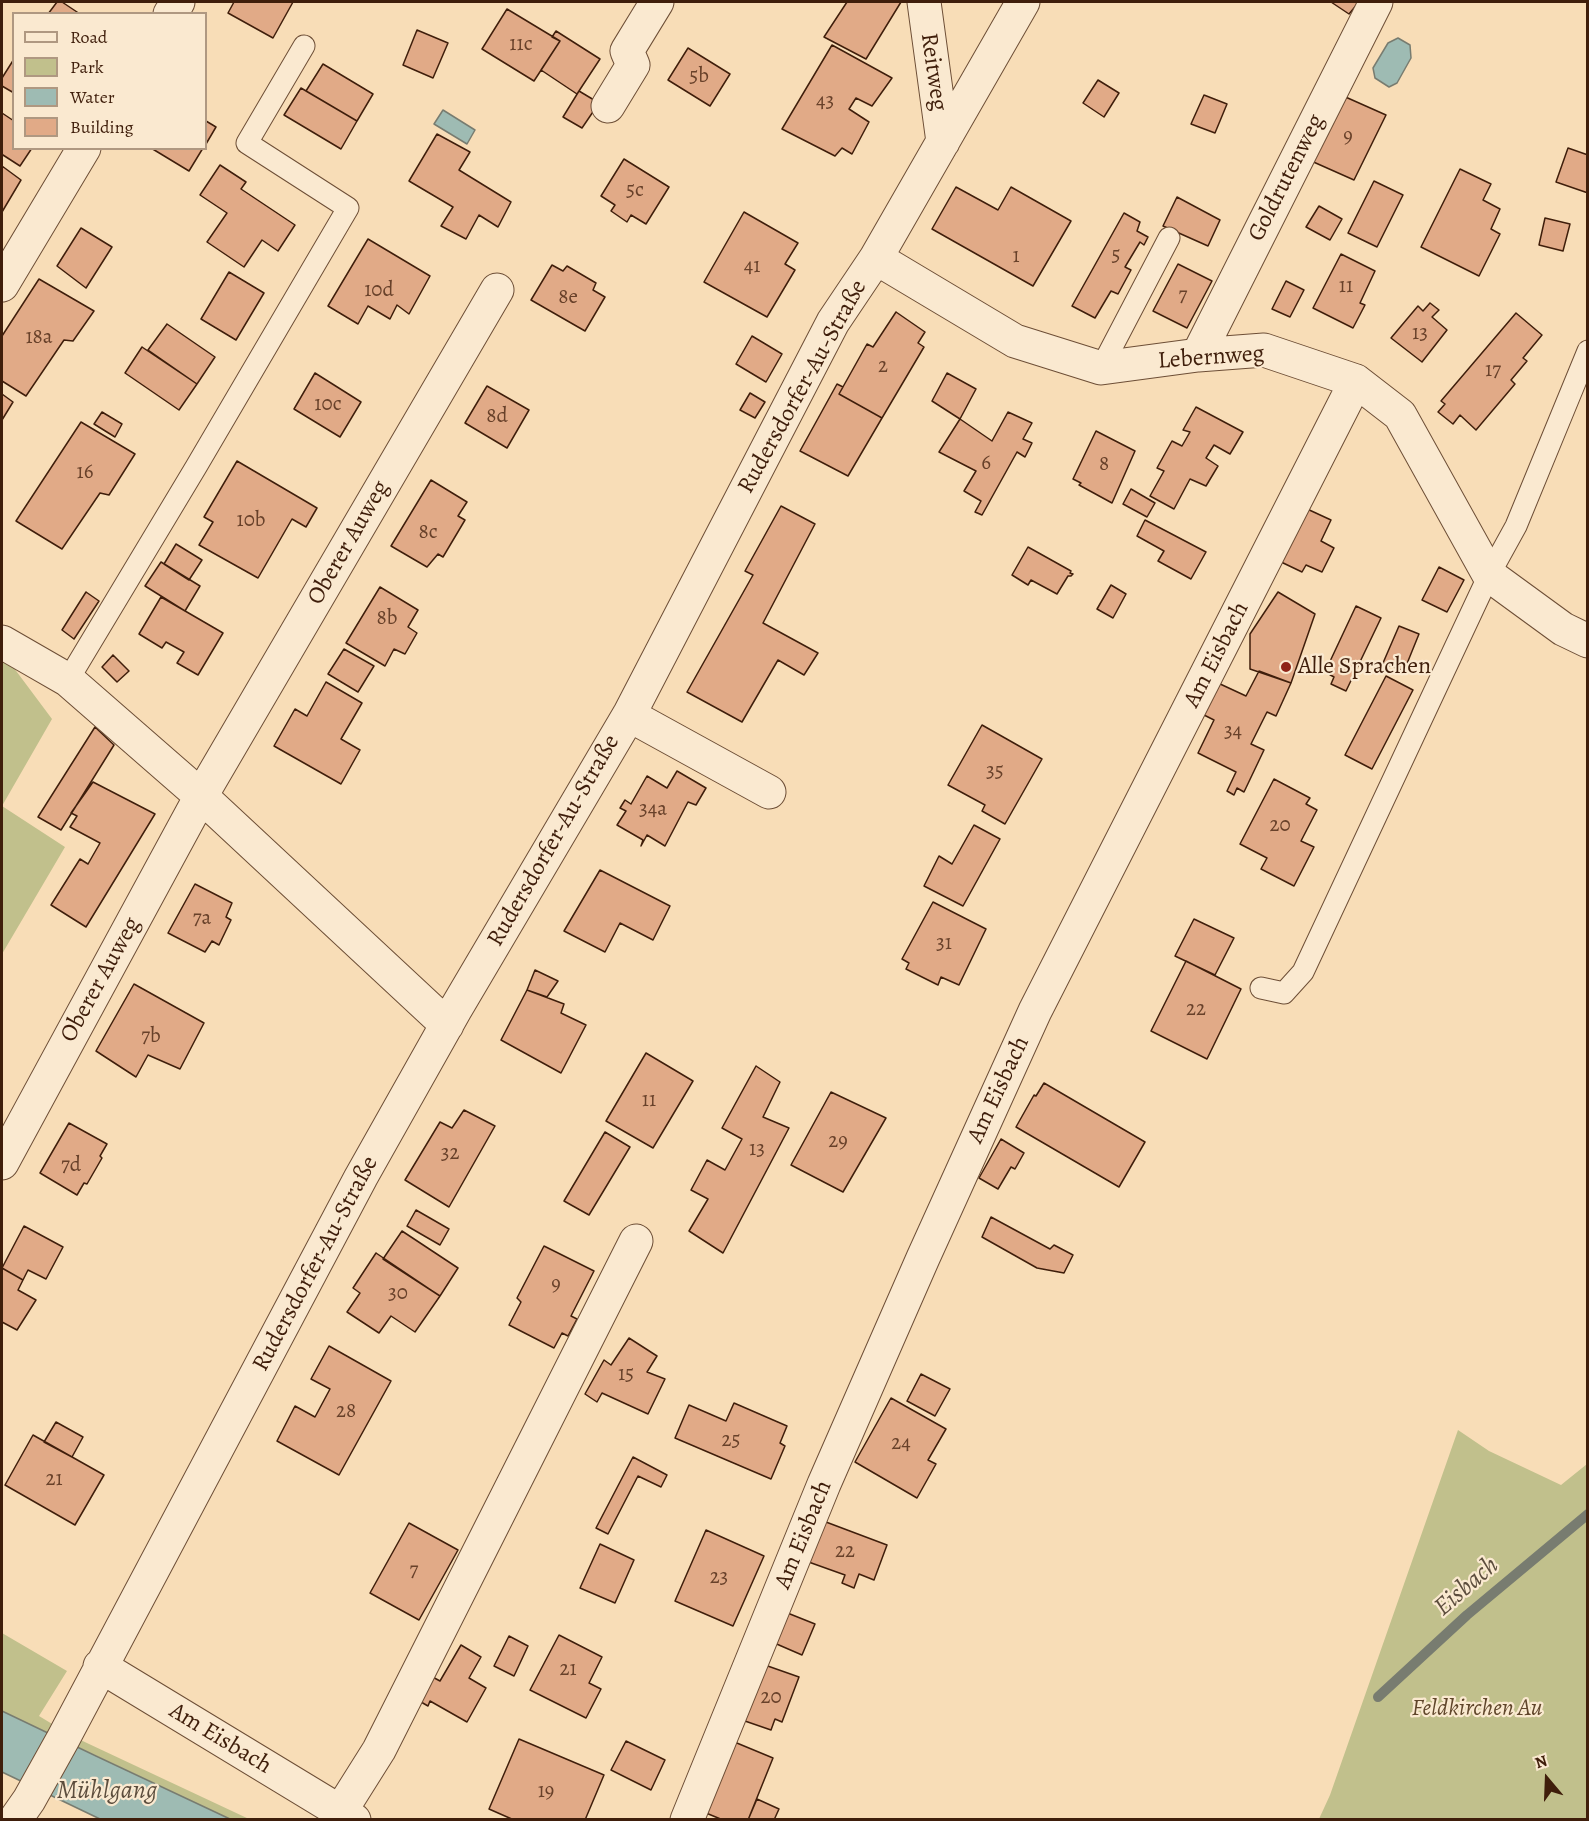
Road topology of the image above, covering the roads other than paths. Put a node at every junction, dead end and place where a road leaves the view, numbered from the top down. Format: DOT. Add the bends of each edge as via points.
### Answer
graph roads {
  1 [pos="657,2"];
  2 [pos="924,2"];
  3 [pos="1023,2"];
  4 [pos="1376,2"];
  5 [pos="304,46"];
  6 [pos="608,106"];
  7 [pos="943,142"];
  8 [pos="83,150"];
  9 [pos="1169,238"];
  10 [pos="876,258"];
  11 [pos="2,285"];
  12 [pos="497,290"];
  13 [pos="1587,351"];
  14 [pos="1198,355"];
  15 [pos="1101,368"];
  16 [pos="1356,381"];
  17 [pos="1489,575"];
  18 [pos="1587,641"];
  19 [pos="2,642"];
  20 [pos="68,680"];
  21 [pos="628,715"];
  22 [pos="769,792"];
  23 [pos="201,796"];
  24 [pos="1261,988"];
  25 [pos="447,1025"];
  26 [pos="2,1163"];
  27 [pos="636,1241"];
  28 [pos="100,1666"];
  29 [pos="22,1810"];
  30 [pos="347,1816"];
  31 [pos="687,1820"];
  1 -- 6 [label="street" via="627,51 633,65"];
  2 -- 7 [label="street, Reitweg"];
  3 -- 7 [label="street, Rudersdorfer-Au-Straße"];
  4 -- 14 [label="street, Goldrutenweg"];
  5 -- 20 [label="lane" via="247,143 348,208"];
  7 -- 10 [label="street, Rudersdorfer-Au-Straße"];
  8 -- 11 [label="street"];
  9 -- 15 [label="lane"];
  10 -- 15 [label="street, Lebernweg" via="1015,341"];
  10 -- 21 [label="street, Rudersdorfer-Au-Straße" via="833,322"];
  12 -- 23 [label="street, Oberer Auweg"];
  13 -- 17 [label="lane" via="1516,526"];
  14 -- 15 [label="street, Lebernweg"];
  14 -- 16 [label="street, Lebernweg" via="1264,350"];
  16 -- 17 [label="street, Lebernweg" via="1400,415"];
  16 -- 31 [label="street, Am Eisbach" via="1035,1011 824,1484"];
  17 -- 18 [label="street, Lebernweg" via="1563,629"];
  17 -- 24 [label="lane" via="1303,972 1284,993"];
  19 -- 20 [label="street"];
  20 -- 23 [label="street"];
  21 -- 22 [label="street, Rudersdorfer-Au-Straße"];
  21 -- 25 [label="street, Rudersdorfer-Au-Straße"];
  23 -- 25 [label="street"];
  23 -- 26 [label="street, Oberer Auweg"];
  25 -- 28 [label="street, Rudersdorfer-Au-Straße" via="361,1177"];
  27 -- 30 [label="street, Am Eisbach"];
  28 -- 29 [label="street, Rudersdorfer-Au-Straße"];
  28 -- 30 [label="street, Am Eisbach"];
}
